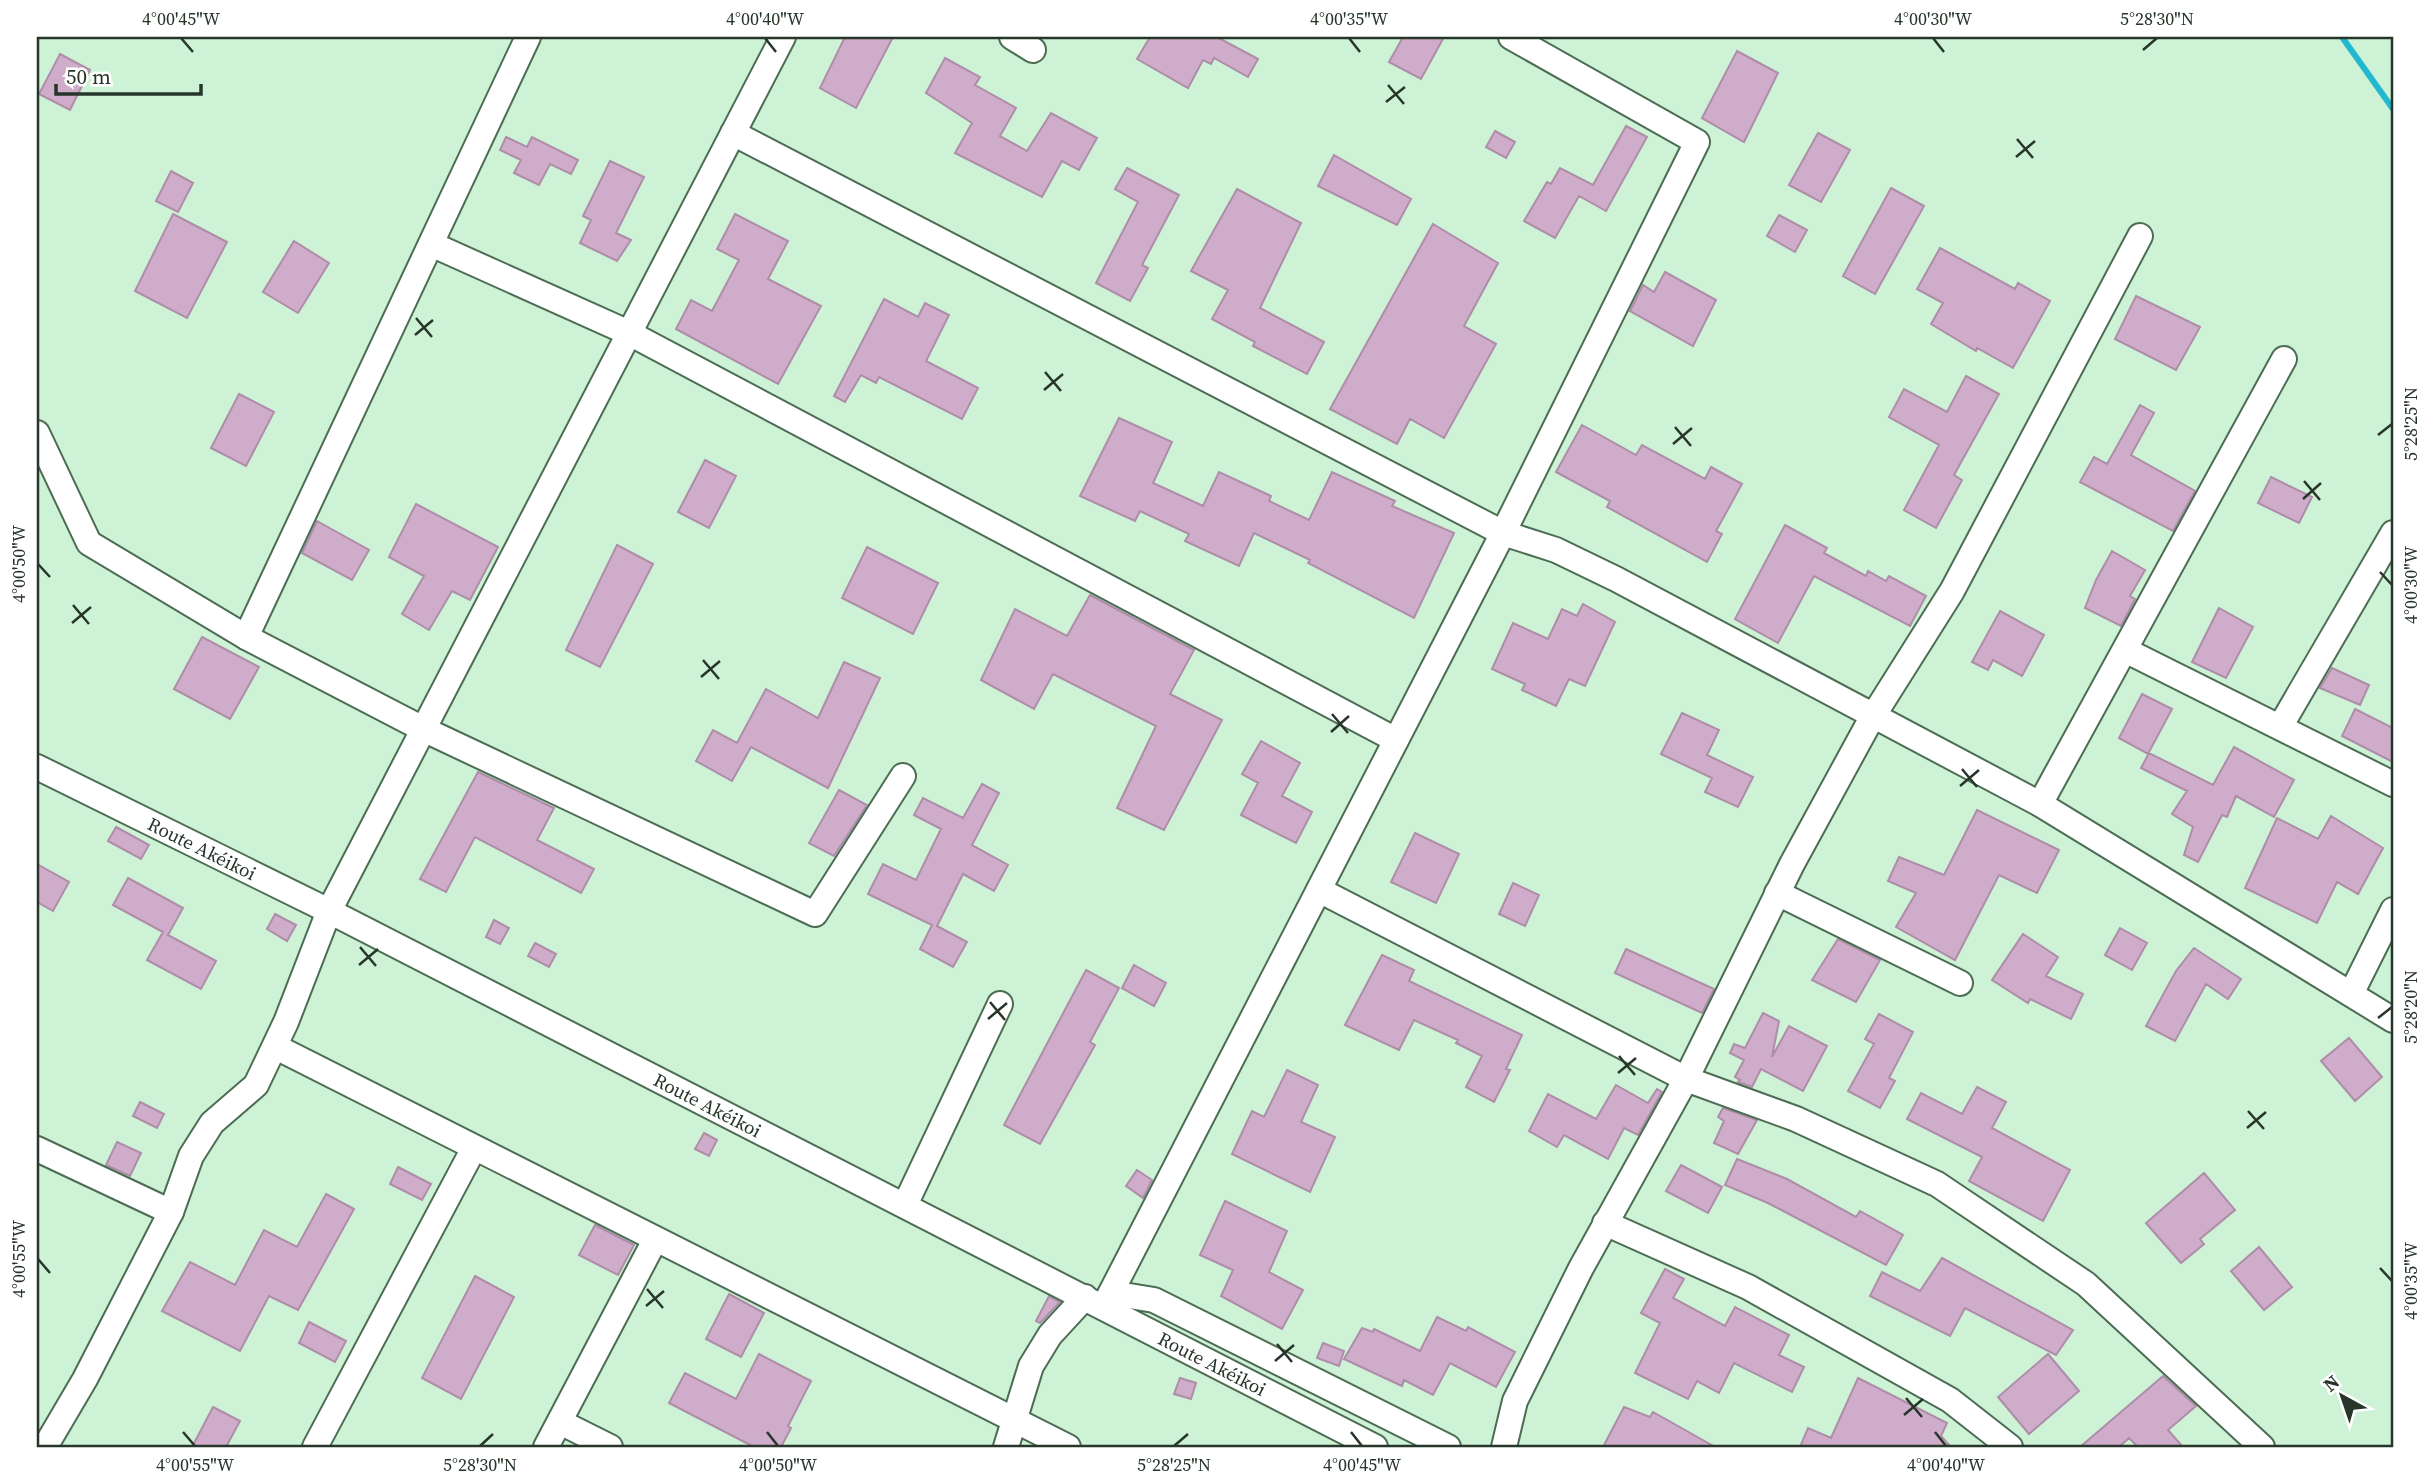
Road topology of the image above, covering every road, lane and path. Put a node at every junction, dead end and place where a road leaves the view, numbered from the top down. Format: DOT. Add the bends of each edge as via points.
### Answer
graph roads {
  1 [pos="528,37"];
  2 [pos="783,37"];
  3 [pos="1511,37"];
  4 [pos="733,133"];
  5 [pos="2140,236"];
  6 [pos="430,244"];
  7 [pos="629,333"];
  8 [pos="2284,359"];
  9 [pos="37,433"];
  10 [pos="1503,533"];
  11 [pos="2393,533"];
  12 [pos="246,637"];
  13 [pos="2124,650"];
  14 [pos="1873,716"];
  15 [pos="2280,727"];
  16 [pos="423,729"];
  17 [pos="1396,740"];
  18 [pos="37,767"];
  19 [pos="903,776"];
  20 [pos="2393,784"];
  21 [pos="2040,804"];
  22 [pos="1319,890"];
  23 [pos="1777,893"];
  24 [pos="2393,910"];
  25 [pos="329,911"];
  26 [pos="1960,983"];
  27 [pos="2351,994"];
  28 [pos="1000,1004"];
  29 [pos="2393,1020"];
  30 [pos="276,1047"];
  31 [pos="1686,1079"];
  32 [pos="474,1148"];
  33 [pos="37,1149"];
  34 [pos="905,1205"];
  35 [pos="171,1212"];
  36 [pos="1605,1223"];
  37 [pos="655,1240"];
  38 [pos="1100,1298"];
  39 [pos="560,1422"];
  40 [pos="1014,1422"];
  41 [pos="45,1447"];
  42 [pos="315,1447"];
  43 [pos="546,1447"];
  44 [pos="610,1447"];
  45 [pos="1006,1447"];
  46 [pos="1068,1447"];
  47 [pos="1375,1447"];
  48 [pos="1448,1447"];
  49 [pos="1504,1447"];
  50 [pos="2010,1447"];
  51 [pos="2262,1447"];
  1 -- 6 [label="street"];
  2 -- 4 [label="street"];
  3 -- 10 [label="street" via="1697,142"];
  4 -- 7 [label="street"];
  4 -- 10 [label="street"];
  5 -- 14 [label="street" via="1952,591"];
  6 -- 7 [label="street"];
  6 -- 12 [label="street"];
  7 -- 16 [label="street"];
  7 -- 17 [label="street"];
  8 -- 13 [label="street"];
  9 -- 12 [label="street" via="89,543"];
  10 -- 14 [label="street" via="1556,550 1616,579"];
  10 -- 17 [label="street"];
  11 -- 15 [label="street"];
  12 -- 16 [label="street"];
  13 -- 15 [label="street"];
  13 -- 21 [label="street"];
  14 -- 21 [label="street"];
  14 -- 23 [label="street"];
  15 -- 20 [label="street"];
  16 -- 19 [label="street" via="815,914"];
  16 -- 25 [label="street"];
  17 -- 22 [label="street"];
  18 -- 25 [label="street, Route Akéikoi"];
  21 -- 27 [label="street"];
  22 -- 31 [label="street"];
  22 -- 38 [label="street"];
  23 -- 26 [label="street"];
  23 -- 31 [label="street"];
  24 -- 27 [label="street"];
  25 -- 30 [label="street"];
  25 -- 34 [label="street, Route Akéikoi"];
  27 -- 29 [label="street"];
  28 -- 34 [label="street"];
  30 -- 32 [label="street"];
  30 -- 35 [label="street" via="256,1085 212,1123 191,1156"];
  31 -- 36 [label="street"];
  31 -- 51 [label="street" via="1796,1119 1937,1184 2086,1284"];
  32 -- 37 [label="street"];
  32 -- 42 [label="street"];
  33 -- 35 [label="street"];
  34 -- 38 [label="street, Route Akéikoi"];
  35 -- 41 [label="street"];
  36 -- 49 [label="street" via="1515,1401"];
  36 -- 50 [label="street" via="1748,1287 1950,1400"];
  37 -- 39 [label="street"];
  37 -- 40 [label="street"];
  38 -- 40 [label="street" via="1050,1335 1031,1366"];
  38 -- 47 [label="street, Route Akéikoi"];
  38 -- 48 [label="street, Route Akéikoi" via="1154,1300"];
  39 -- 43 [label="street"];
  39 -- 44 [label="street"];
  40 -- 45 [label="street"];
  40 -- 46 [label="street"];
}
